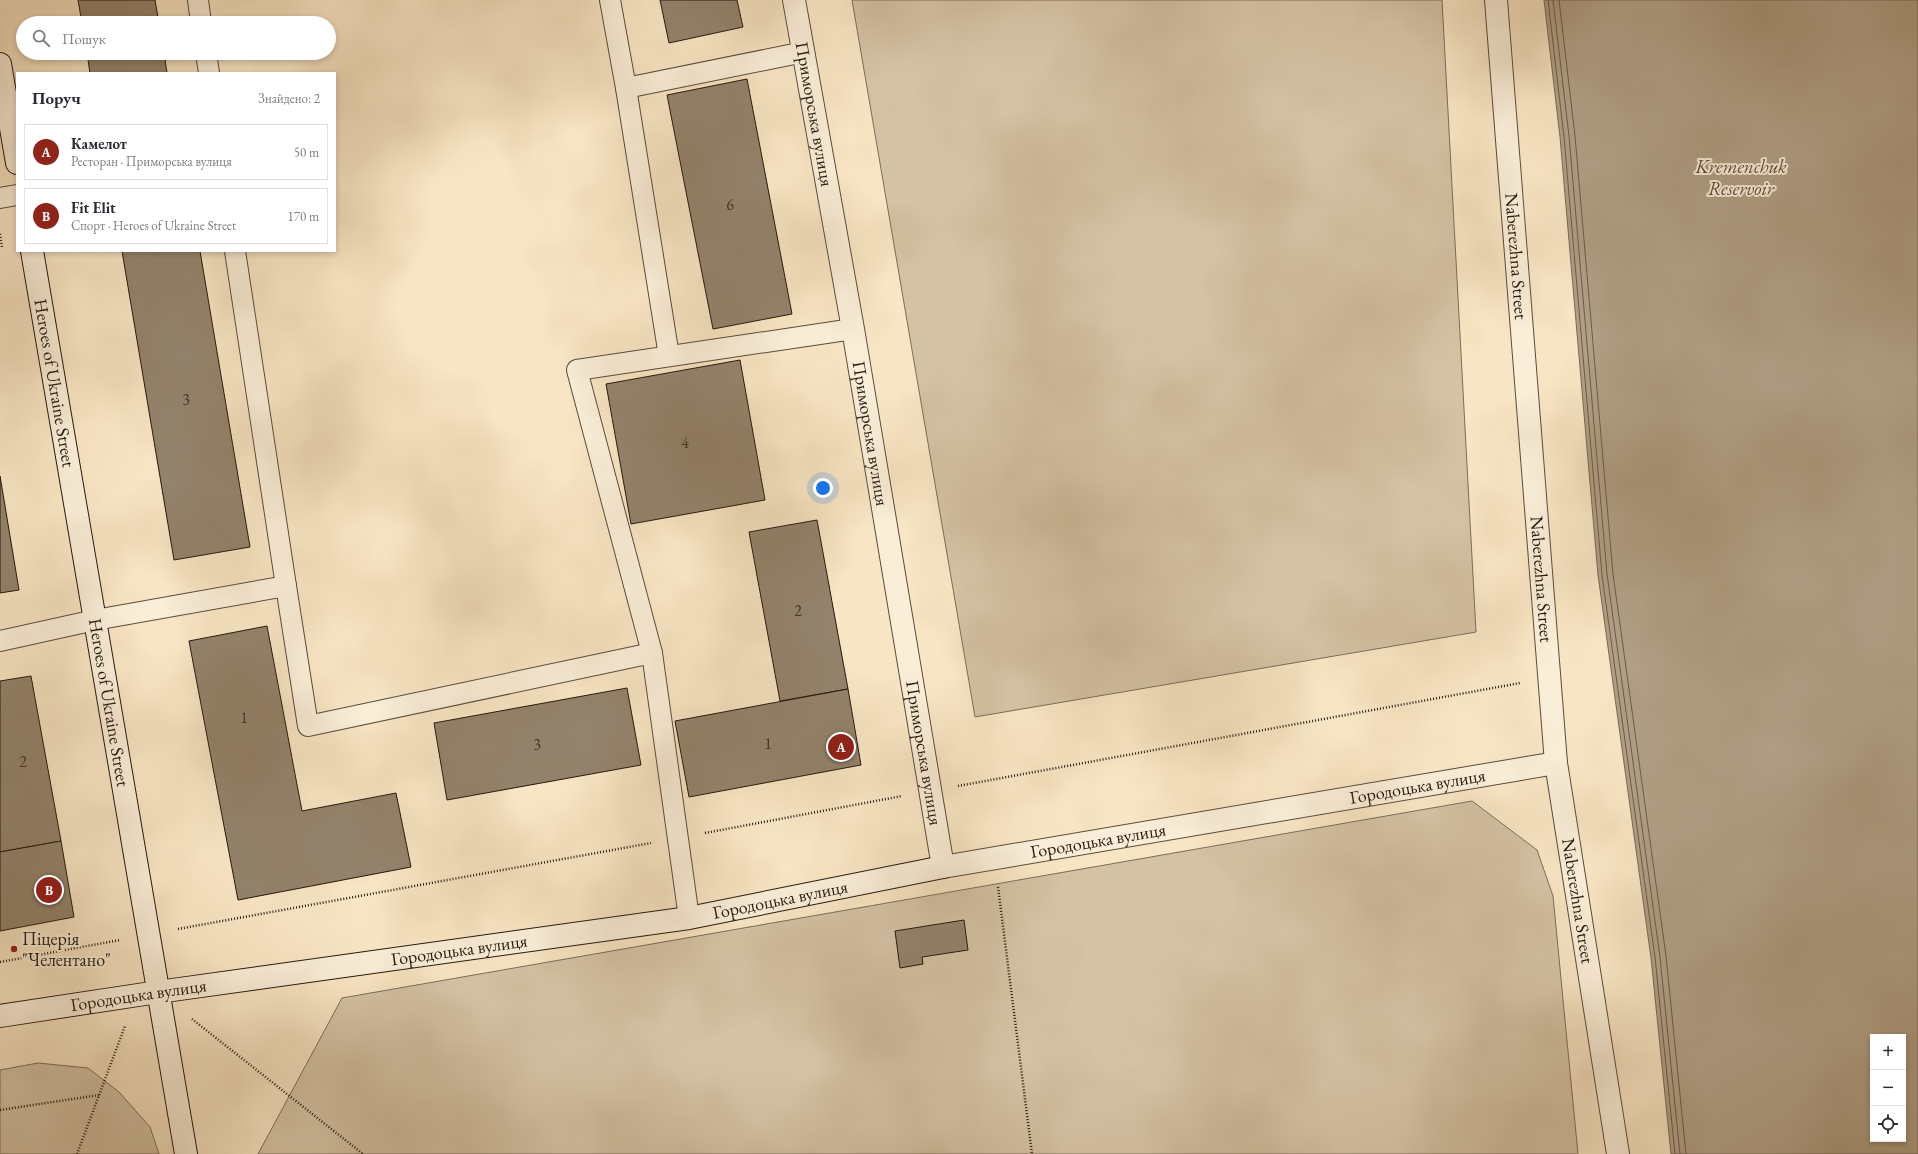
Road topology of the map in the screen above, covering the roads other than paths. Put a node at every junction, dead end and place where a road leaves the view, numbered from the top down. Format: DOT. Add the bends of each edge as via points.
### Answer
graph roads {
  1 [pos="198,0"];
  2 [pos="610,0"];
  3 [pos="794,0"];
  4 [pos="1496,0"];
  5 [pos="200,16"];
  6 [pos="804,52"];
  7 [pos="207,60"];
  8 [pos="0,64"];
  9 [pos="209,72"];
  10 [pos="626,88"];
  11 [pos="16,157"];
  12 [pos="16,195"];
  13 [pos="0,198"];
  14 [pos="32,252"];
  15 [pos="235,252"];
  16 [pos="853,329"];
  17 [pos="669,356"];
  18 [pos="286,586"];
  19 [pos="95,620"];
  20 [pos="0,641"];
  21 [pos="652,653"];
  22 [pos="1556,763"];
  23 [pos="943,867"];
  24 [pos="689,918"];
  25 [pos="158,992"];
  26 [pos="0,1016"];
  27 [pos="186,1154"];
  28 [pos="1618,1154"];
  1 -- 5 [label="lane"];
  2 -- 10 [label="lane"];
  3 -- 6 [label="street, Приморська вулиця"];
  4 -- 22 [label="street, Naberezhna Street"];
  6 -- 10 [label="lane"];
  6 -- 16 [label="street, Приморська вулиця"];
  7 -- 9 [label="lane"];
  8 -- 11 [label="street"];
  10 -- 17 [label="lane"];
  12 -- 13 [label="lane"];
  14 -- 19 [label="street, Heroes of Ukraine Street"];
  15 -- 18 [label="lane"];
  16 -- 17 [label="lane"];
  16 -- 23 [label="street, Приморська вулиця"];
  17 -- 21 [label="lane" via="577,370"];
  18 -- 19 [label="lane"];
  18 -- 21 [label="lane" via="308,726"];
  19 -- 20 [label="lane"];
  19 -- 25 [label="street, Heroes of Ukraine Street"];
  21 -- 24 [label="lane"];
  22 -- 23 [label="street, Городоцька вулиця"];
  22 -- 28 [label="street, Naberezhna Street"];
  23 -- 24 [label="street, Городоцька вулиця"];
  24 -- 25 [label="street, Городоцька вулиця"];
  25 -- 26 [label="street, Городоцька вулиця"];
  25 -- 27 [label="street, Heroes of Ukraine Street"];
}
